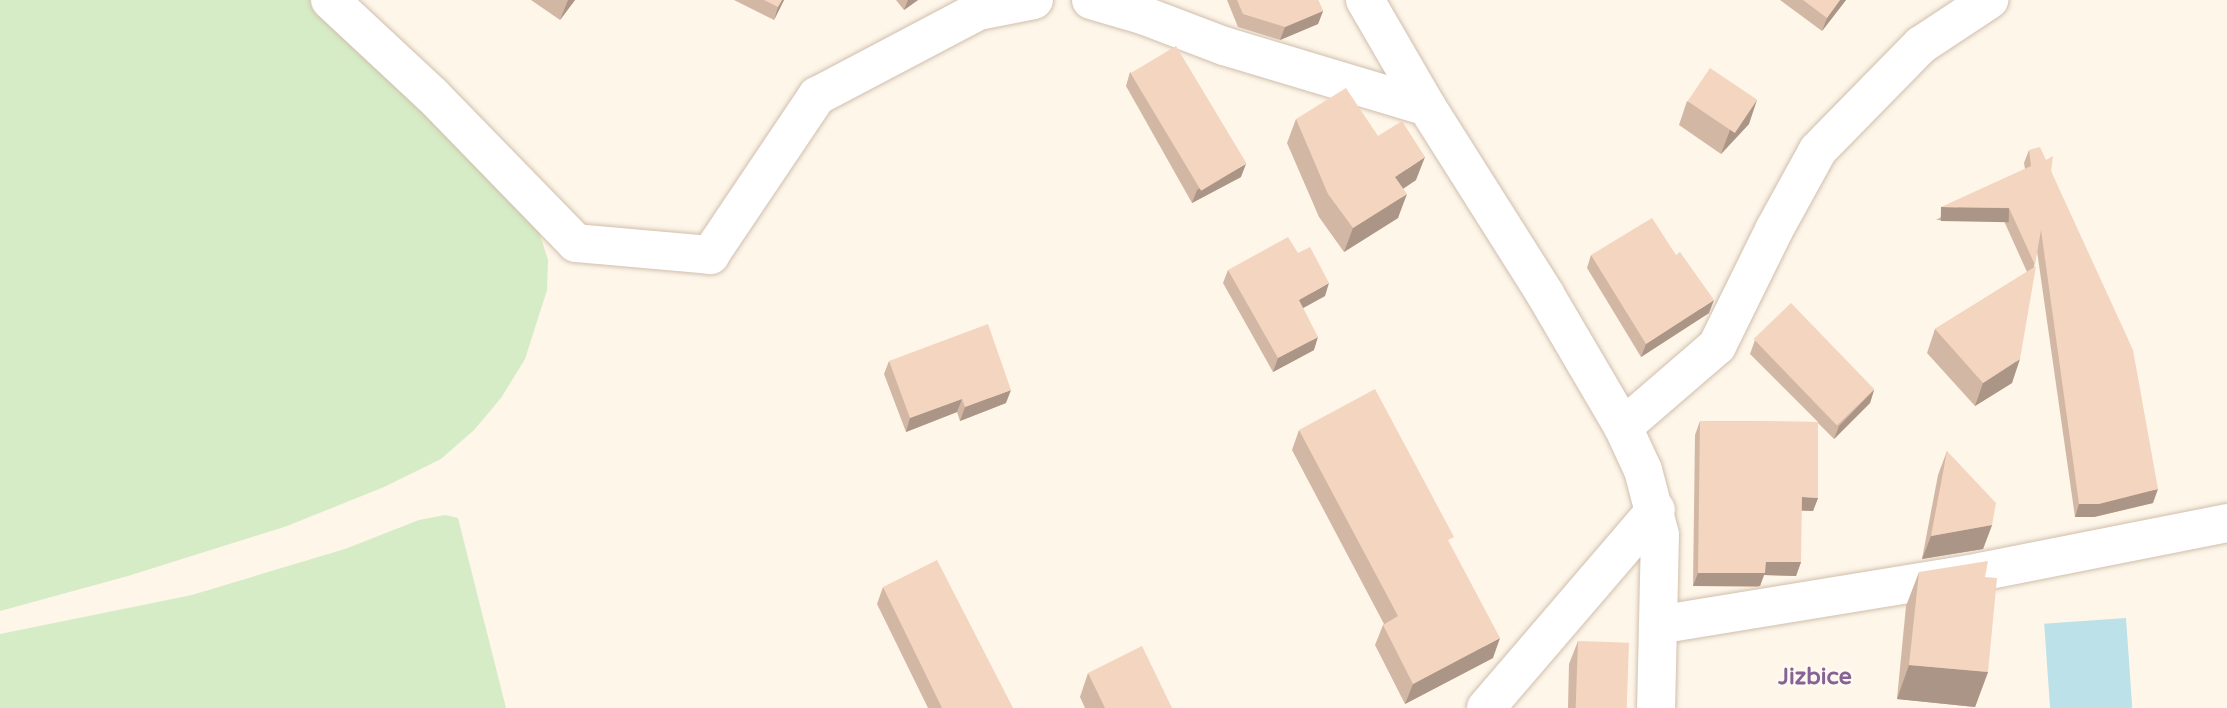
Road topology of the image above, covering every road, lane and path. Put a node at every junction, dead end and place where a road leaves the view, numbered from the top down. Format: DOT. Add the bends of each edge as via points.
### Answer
graph roads {
  1 [pos="330,0"];
  2 [pos="1034,0"];
  3 [pos="1091,0"];
  4 [pos="1365,0"];
  5 [pos="1989,0"];
  6 [pos="1427,107"];
  7 [pos="1623,427"];
  8 [pos="1656,510"];
  9 [pos="2227,523"];
  10 [pos="1658,625"];
  11 [pos="1486,708"];
  12 [pos="1656,708"];
  1 -- 2 [label="street" via="432,95 576,243 710,255 817,96 978,11"];
  3 -- 6 [label="street"];
  4 -- 6 [label="street"];
  5 -- 7 [label="street" via="1921,45 1818,150 1717,346"];
  6 -- 7 [label="street"];
  7 -- 8 [label="street"];
  8 -- 10 [label="street" via="1662,562"];
  8 -- 11 [label="street"];
  9 -- 10 [label="street" via="1980,572"];
  10 -- 12 [label="street"];
}
